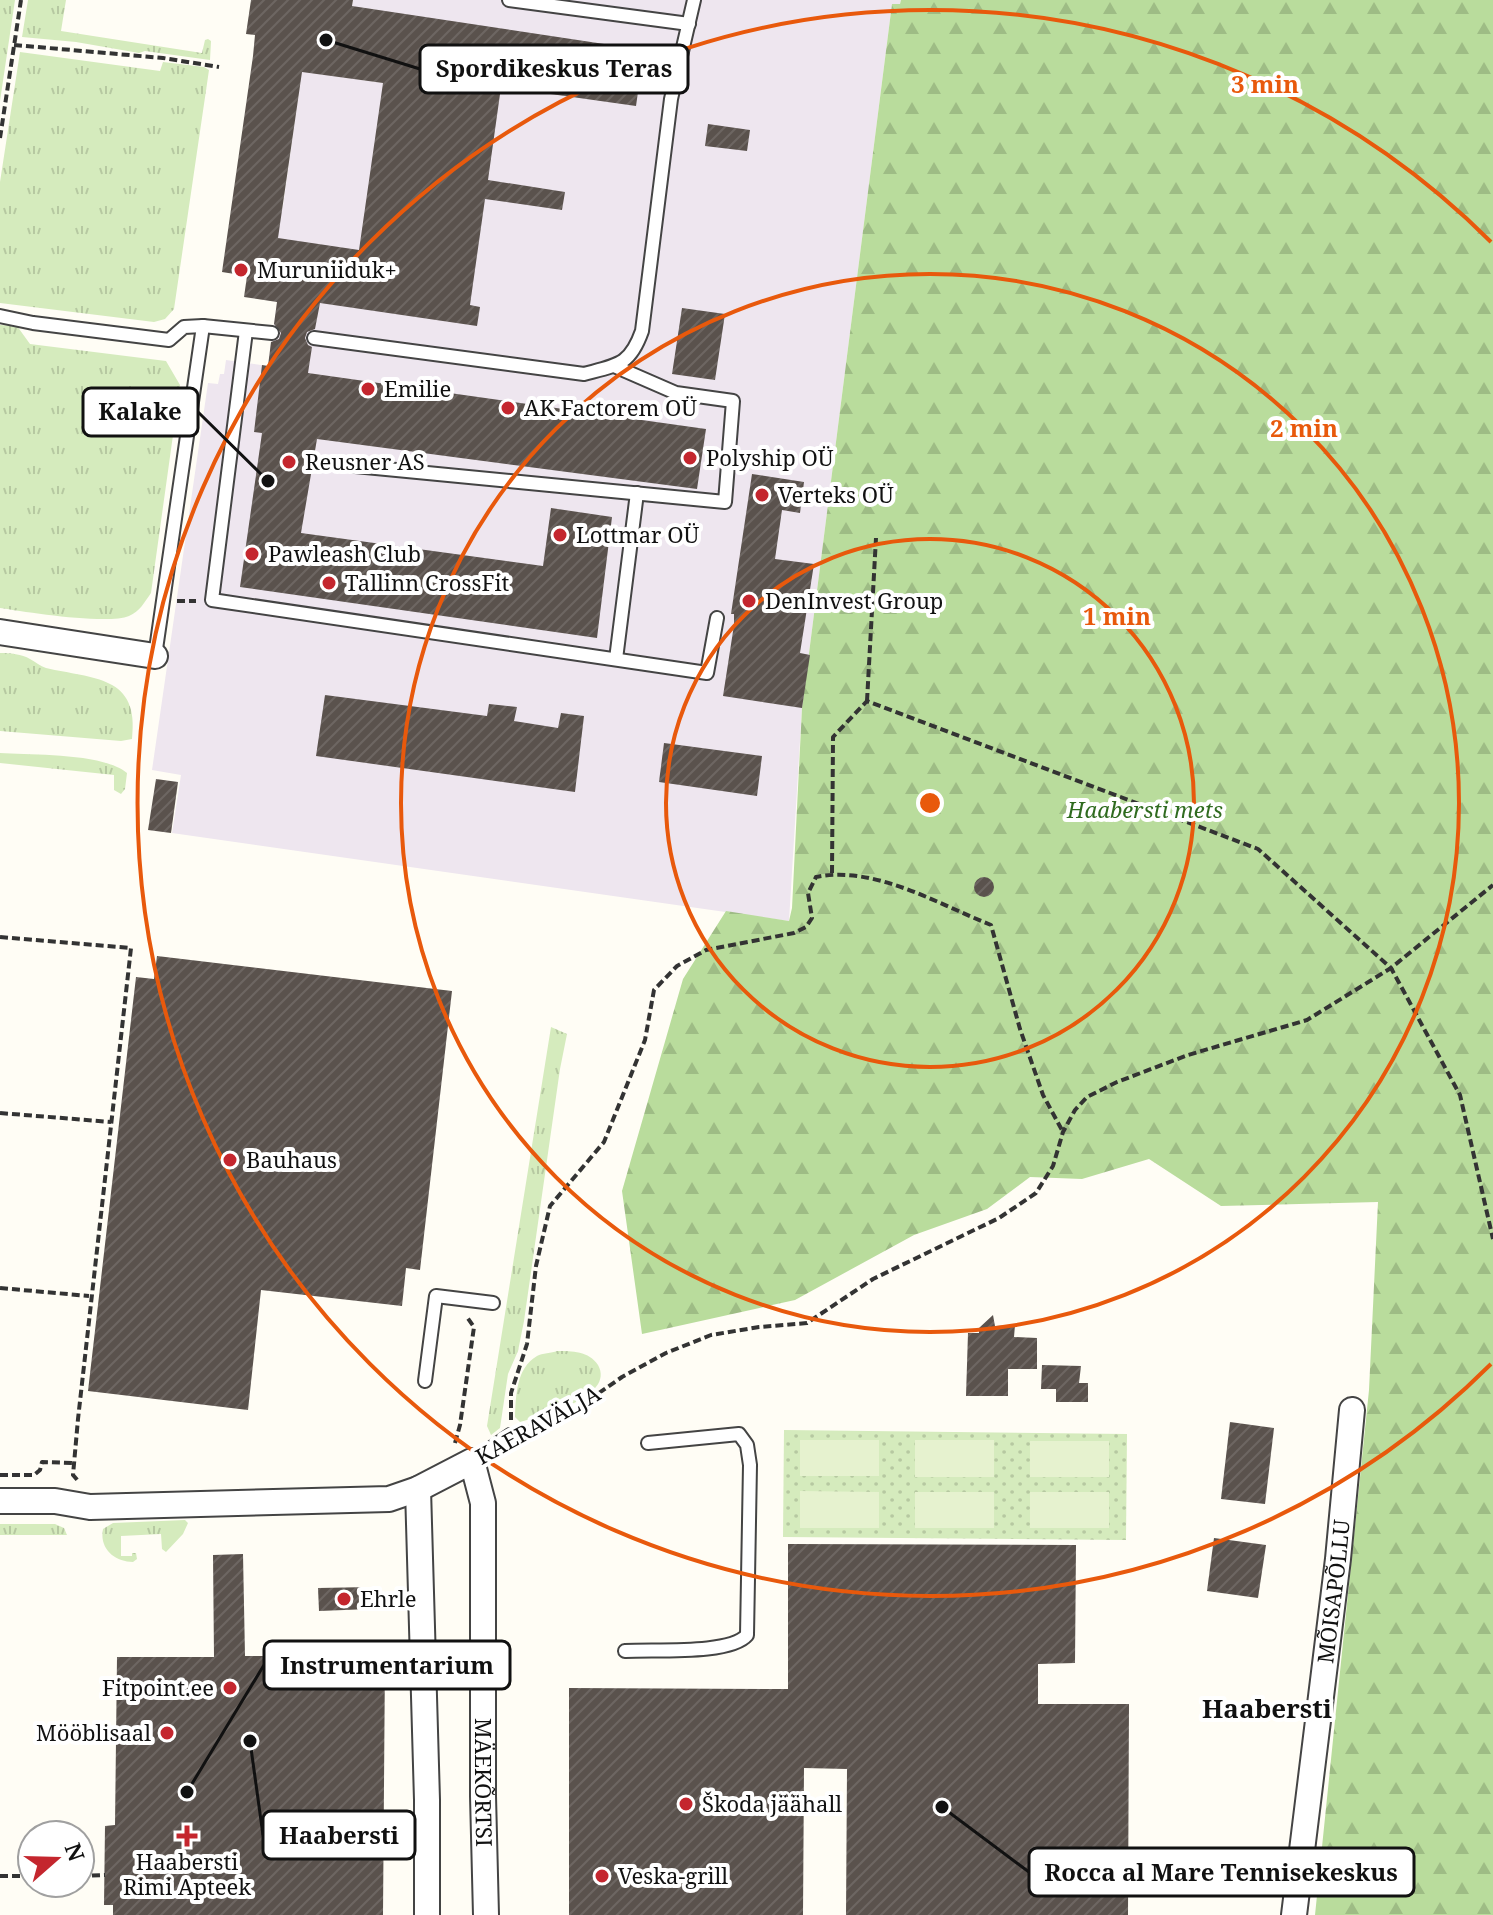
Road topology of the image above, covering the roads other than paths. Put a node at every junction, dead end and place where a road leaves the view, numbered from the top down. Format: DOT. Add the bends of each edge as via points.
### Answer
graph roads {
  1 [pos="509,0"];
  2 [pos="694,0"];
  3 [pos="689,24"];
  4 [pos="0,316"];
  5 [pos="203,326"];
  6 [pos="246,331"];
  7 [pos="272,333"];
  8 [pos="314,338"];
  9 [pos="614,366"];
  10 [pos="355,466"];
  11 [pos="637,493"];
  12 [pos="717,618"];
  13 [pos="0,632"];
  14 [pos="155,656"];
  15 [pos="616,659"];
  16 [pos="493,1303"];
  17 [pos="425,1381"];
  18 [pos="1352,1410"];
  19 [pos="510,1435"];
  20 [pos="648,1443"];
  21 [pos="463,1454"];
  22 [pos="418,1489"];
  23 [pos="0,1501"];
  24 [pos="625,1651"];
  25 [pos="427,1915"];
  26 [pos="486,1915"];
  27 [pos="1294,1915"];
  1 -- 3 [label="lane"];
  2 -- 3 [label="lane"];
  3 -- 9 [label="lane" via="671,99 642,331 634,353"];
  4 -- 5 [label="lane" via="169,340 184,327"];
  5 -- 6 [label="lane"];
  5 -- 14 [label="lane"];
  6 -- 7 [label="lane"];
  6 -- 15 [label="lane" via="212,600"];
  8 -- 9 [label="lane" via="584,374"];
  9 -- 11 [label="lane" via="676,393 733,401 725,502"];
  10 -- 11 [label="lane"];
  11 -- 15 [label="lane"];
  12 -- 15 [label="lane" via="707,673"];
  13 -- 14 [label="street"];
  16 -- 17 [label="lane" via="436,1296"];
  18 -- 27 [label="street, MÕISAPÕLLU"];
  19 -- 21 [label="lane, KAERAVÄLJA"];
  20 -- 24 [label="lane" via="739,1434 747,1445 747,1635 725,1646"];
  21 -- 22 [label="street, KAERAVÄLJA"];
  21 -- 26 [label="street, MÄEKÕRTSI" via="483,1503"];
  22 -- 23 [label="street, KAERAVÄLJA" via="389,1499 207,1506"];
  22 -- 25 [label="street"];
}
